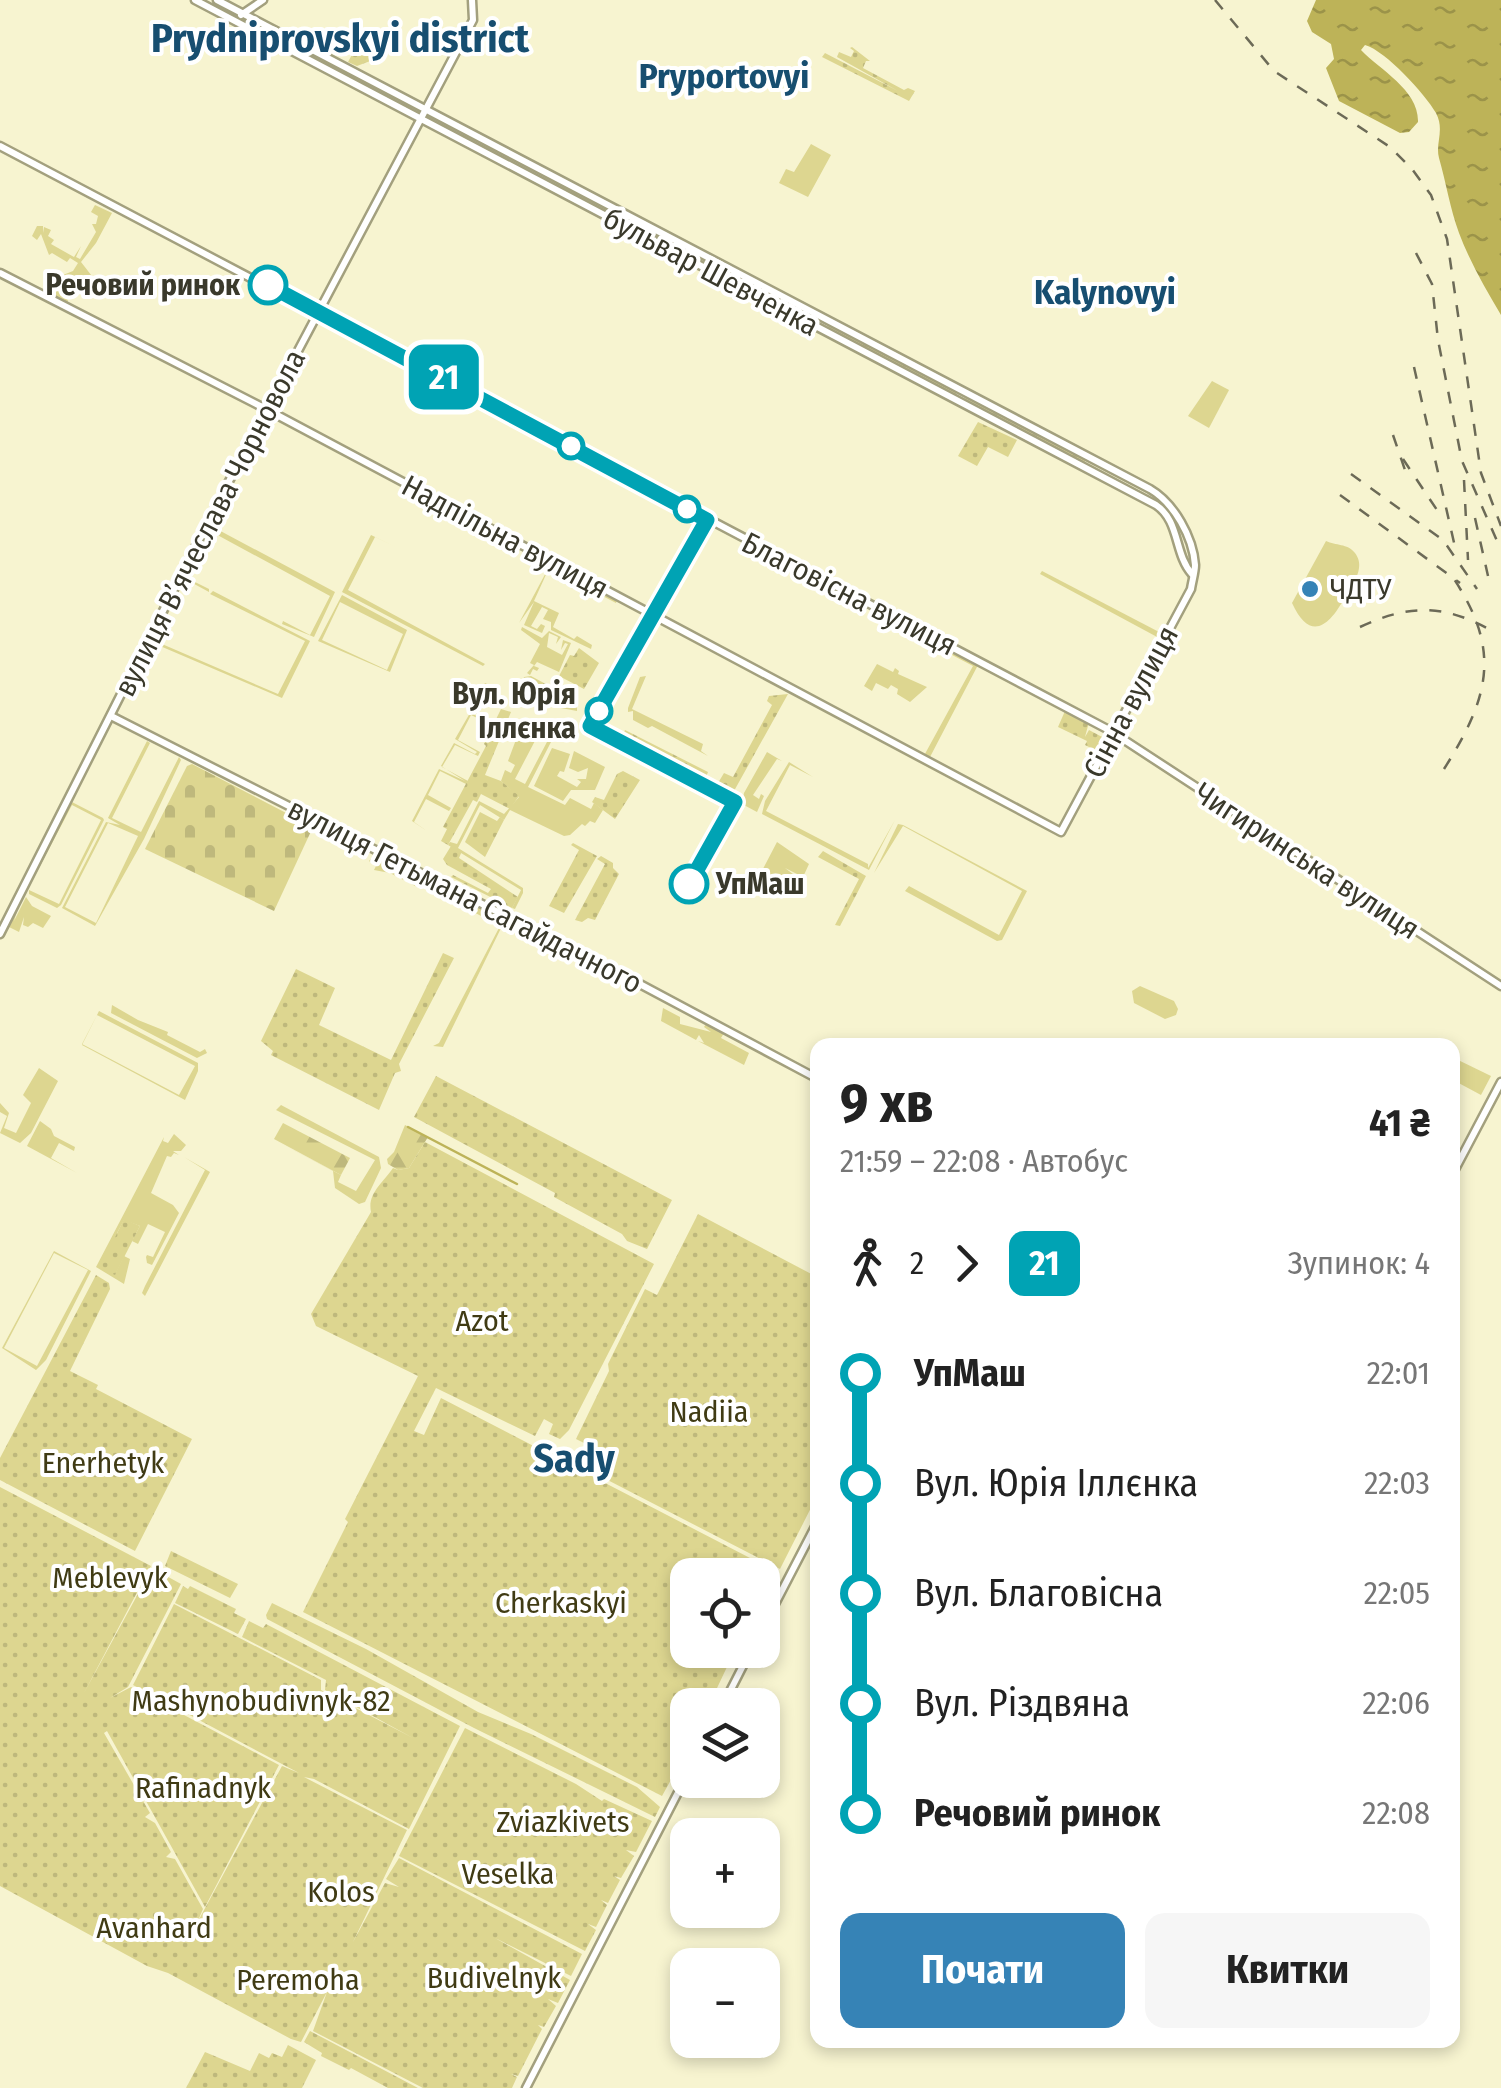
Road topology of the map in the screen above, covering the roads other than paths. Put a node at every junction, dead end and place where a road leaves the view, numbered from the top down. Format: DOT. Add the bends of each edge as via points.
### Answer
graph roads {
  1 [pos="195,0"];
  2 [pos="217,0"];
  3 [pos="262,0"];
  4 [pos="474,4"];
  5 [pos="244,14"];
  6 [pos="231,19"];
  7 [pos="426,110"];
  8 [pos="422,120"];
  9 [pos="0,146"];
  10 [pos="0,272"];
  11 [pos="320,312"];
  12 [pos="267,410"];
  13 [pos="1168,502"];
  14 [pos="1163,510"];
  15 [pos="1194,572"];
  16 [pos="111,716"];
  17 [pos="1115,733"];
  18 [pos="1062,832"];
  19 [pos="0,934"];
  20 [pos="1501,986"];
  21 [pos="810,1075"];
  22 [pos="1501,1082"];
  23 [pos="1460,1160"];
  24 [pos="810,1536"];
  25 [pos="780,1594"];
  26 [pos="676,1798"];
  27 [pos="526,2088"];
  1 -- 6 [label="main road, бульвар Шевченка"];
  2 -- 5 [label="main road, бульвар Шевченка"];
  3 -- 5 [label="main road"];
  4 -- 7 [label="main road, вулиця Вʼячеслава Чорновола" via="474,20"];
  5 -- 6 [label="main road"];
  5 -- 7 [label="main road, бульвар Шевченка"];
  6 -- 8 [label="main road, бульвар Шевченка"];
  7 -- 8 [label="main road, вулиця Вʼячеслава Чорновола"];
  7 -- 13 [label="main road, бульвар Шевченка"];
  8 -- 11 [label="main road, вулиця Вʼячеслава Чорновола"];
  8 -- 14 [label="main road, бульвар Шевченка"];
  9 -- 11 [label="main road, Благовісна вулиця"];
  10 -- 12 [label="main road, Надпільна вулиця"];
  11 -- 12 [label="main road, вулиця Вʼячеслава Чорновола"];
  11 -- 17 [label="main road, Благовісна вулиця"];
  12 -- 16 [label="main road, вулиця Вʼячеслава Чорновола"];
  12 -- 18 [label="main road, Надпільна вулиця"];
  13 -- 14 [label="main road"];
  13 -- 15 [label="main road" via="1179,517"];
  14 -- 15 [label="main road" via="1186,568"];
  15 -- 17 [label="main road, Сінна вулиця"];
  16 -- 19 [label="main road, вулиця Вʼячеслава Чорновола"];
  16 -- 21 [label="main road, вулиця Гетьмана Сагайдачного"];
  17 -- 18 [label="main road, Сінна вулиця"];
  17 -- 20 [label="main road, Чигиринська вулиця"];
  22 -- 23 [label="main road"];
  24 -- 25 [label="main road"];
  26 -- 27 [label="main road"];
}
